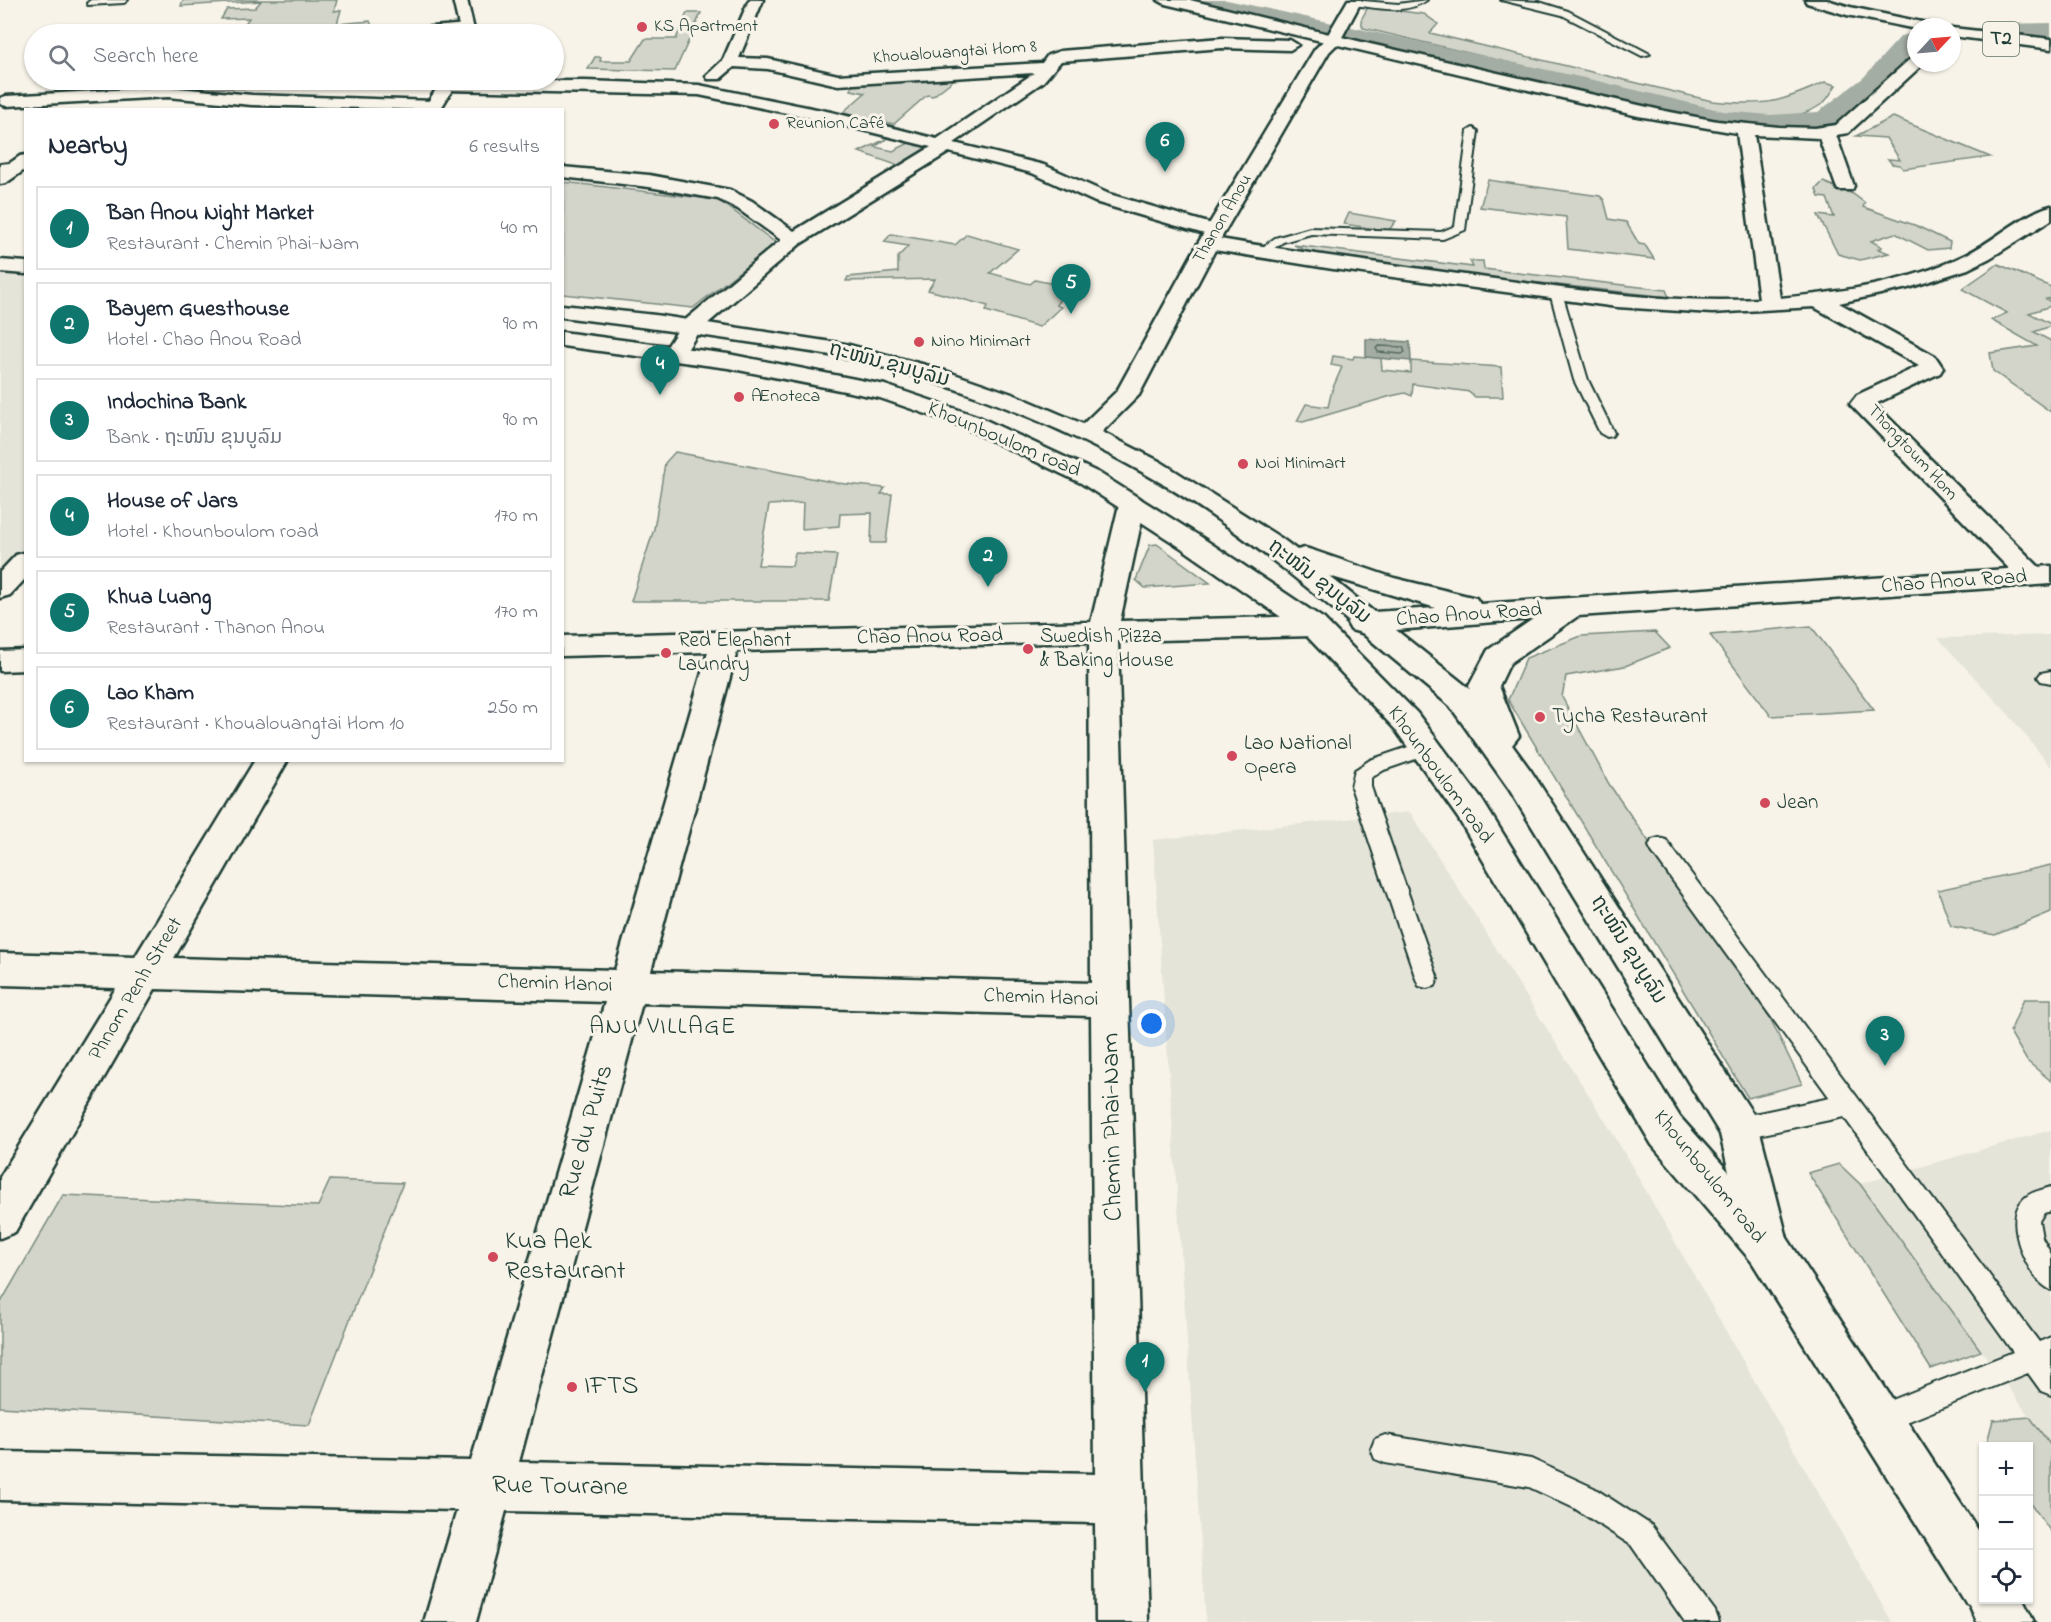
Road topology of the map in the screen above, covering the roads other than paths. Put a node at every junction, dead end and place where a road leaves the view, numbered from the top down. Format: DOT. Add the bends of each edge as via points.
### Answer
graph roads {
  1 [pos="124,0"];
  2 [pos="460,0"];
  3 [pos="756,0"];
  4 [pos="1165,0"];
  5 [pos="1423,0"];
  6 [pos="1505,0"];
  7 [pos="1812,0"];
  8 [pos="1355,1"];
  9 [pos="91,3"];
  10 [pos="1907,23"];
  11 [pos="466,24"];
  12 [pos="1961,33"];
  13 [pos="2051,44"];
  14 [pos="1327,45"];
  15 [pos="1645,54"];
  16 [pos="730,62"];
  17 [pos="1047,67"];
  18 [pos="1907,70"];
  19 [pos="564,85"];
  20 [pos="125,90"];
  21 [pos="157,90"];
  22 [pos="281,90"];
  23 [pos="443,90"];
  24 [pos="699,90"];
  25 [pos="116,93"];
  26 [pos="6,100"];
  27 [pos="266,105"];
  28 [pos="95,108"];
  29 [pos="433,108"];
  30 [pos="1745,130"];
  31 [pos="1473,131"];
  32 [pos="1826,133"];
  33 [pos="944,145"];
  34 [pos="22,162"];
  35 [pos="0,166"];
  36 [pos="564,172"];
  37 [pos="0,179"];
  38 [pos="1845,186"];
  39 [pos="2048,216"];
  40 [pos="1211,237"];
  41 [pos="792,240"];
  42 [pos="1261,253"];
  43 [pos="0,266"];
  44 [pos="24,268"];
  45 [pos="1556,293"];
  46 [pos="1818,300"];
  47 [pos="1770,304"];
  48 [pos="564,311"];
  49 [pos="691,327"];
  50 [pos="564,339"];
  51 [pos="674,353"];
  52 [pos="1607,433"];
  53 [pos="1086,434"];
  54 [pos="1132,505"];
  55 [pos="1272,544"];
  56 [pos="24,563"];
  57 [pos="2041,576"];
  58 [pos="0,589"];
  59 [pos="1572,606"];
  60 [pos="1506,612"];
  61 [pos="1371,622"];
  62 [pos="1314,626"];
  63 [pos="1103,633"];
  64 [pos="725,642"];
  65 [pos="564,646"];
  66 [pos="24,660"];
  67 [pos="0,661"];
  68 [pos="1426,748"];
  69 [pos="271,762"];
  70 [pos="1520,780"];
  71 [pos="1659,846"];
  72 [pos="0,969"];
  73 [pos="146,973"];
  74 [pos="1427,979"];
  75 [pos="628,986"];
  76 [pos="1110,999"];
  77 [pos="1849,1104"];
  78 [pos="1739,1128"];
  79 [pos="2051,1199"];
  80 [pos="0,1217"];
  81 [pos="1767,1247"];
  82 [pos="2051,1277"];
  83 [pos="2042,1353"];
  84 [pos="2051,1381"];
  85 [pos="1877,1420"];
  86 [pos="1385,1449"];
  87 [pos="0,1476"];
  88 [pos="488,1486"];
  89 [pos="1120,1499"];
  90 [pos="1979,1579"];
  91 [pos="1996,1604"];
  92 [pos="450,1622"];
  93 [pos="1122,1622"];
  94 [pos="1704,1622"];
  95 [pos="2008,1622"];
  1 -- 9 [label="lane"];
  2 -- 11 [label="main road"];
  3 -- 16 [label="main road"];
  4 -- 14 [label="main road"];
  5 -- 8 [label="lane" via="1395,8"];
  6 -- 15 [label="lane" via="1565,13"];
  7 -- 10 [label="main road"];
  8 -- 14 [label="main road, Thanon Anou"];
  12 -- 13 [label="main road, T2"];
  14 -- 17 [label="main road, Khoualouangtai Hom 8" via="1222,43 1060,56"];
  14 -- 30 [label="main road" via="1673,119"];
  14 -- 40 [label="main road, Thanon Anou"];
  16 -- 17 [label="main road, Khoualouangtai Hom 8" via="768,64 838,80"];
  16 -- 24 [label="main road"];
  17 -- 33 [label="main road" via="1037,79"];
  18 -- 32 [label="main road" via="1842,129"];
  19 -- 24 [label="main road"];
  20 -- 25 [label="main road"];
  21 -- 27 [label="main road"];
  22 -- 27 [label="main road"];
  23 -- 29 [label="main road"];
  24 -- 33 [label="main road"];
  25 -- 26 [label="main road"];
  25 -- 28 [label="main road"];
  27 -- 29 [label="main road"];
  30 -- 32 [label="main road"];
  30 -- 47 [label="main road"];
  31 -- 42 [label="lane" via="1461,228 1443,236 1310,231 1279,240"];
  32 -- 38 [label="main road"];
  33 -- 40 [label="main road" via="1038,168 1102,198"];
  33 -- 41 [label="main road"];
  34 -- 35 [label="lane"];
  34 -- 37 [label="main road"];
  36 -- 41 [label="main road" via="723,194 746,205"];
  39 -- 46 [label="main road" via="1964,264 1880,288"];
  40 -- 42 [label="main road"];
  40 -- 53 [label="main road, Thanon Anou" via="1127,395"];
  41 -- 49 [label="main road"];
  42 -- 45 [label="main road"];
  43 -- 44 [label="main road"];
  45 -- 47 [label="main road" via="1673,305"];
  45 -- 52 [label="lane" via="1581,380"];
  46 -- 47 [label="main road"];
  46 -- 57 [label="main road, Thongtoum Hom" via="1927,361 1932,368 1863,404"];
  48 -- 49 [label="main road, ຖະໜົນ ຂຸນບູລົມ"];
  49 -- 51 [label="main road"];
  49 -- 53 [label="main road, ຖະໜົນ ຂຸນບູລົມ" via="845,351 918,370 1007,400"];
  50 -- 51 [label="main road, Khounboulom road"];
  51 -- 54 [label="main road, Khounboulom road" via="885,392 1030,447"];
  53 -- 55 [label="main road, ຖະໜົນ ຂຸນບູລົມ" via="1152,467"];
  54 -- 62 [label="main road, Khounboulom road"];
  54 -- 63 [label="main road, Chemin Phai-Nam"];
  55 -- 60 [label="main road" via="1359,578"];
  55 -- 61 [label="main road, ຖະໜົນ ຂຸນບູລົມ"];
  56 -- 58 [label="main road"];
  57 -- 59 [label="main road, Chao Anou Road"];
  59 -- 60 [label="main road, Chao Anou Road"];
  59 -- 70 [label="main road" via="1498,657 1484,686"];
  60 -- 61 [label="main road, Chao Anou Road"];
  61 -- 62 [label="main road, Chao Anou Road"];
  61 -- 70 [label="main road, ຖະໜົນ ຂຸນບູລົມ" via="1461,698"];
  62 -- 63 [label="main road, Chao Anou Road"];
  62 -- 68 [label="main road, Khounboulom road" via="1406,721"];
  63 -- 64 [label="main road, Chao Anou Road"];
  63 -- 76 [label="main road, Chemin Phai-Nam"];
  64 -- 65 [label="main road, Chao Anou Road"];
  64 -- 75 [label="main road, Rue du Puits"];
  66 -- 67 [label="main road"];
  68 -- 74 [label="lane" via="1377,765 1362,775 1360,787"];
  68 -- 81 [label="main road, Khounboulom road" via="1470,809 1666,1131"];
  69 -- 73 [label="main road, Phnom Penh Street"];
  70 -- 78 [label="main road, ຖະໜົນ ຂຸນບູລົມ"];
  71 -- 77 [label="lane"];
  72 -- 73 [label="main road, Chemin Hanoi"];
  73 -- 75 [label="main road, Chemin Hanoi"];
  73 -- 80 [label="main road, Phnom Penh Street"];
  75 -- 76 [label="main road, Chemin Hanoi"];
  75 -- 88 [label="main road, Rue du Puits"];
  76 -- 89 [label="main road, Chemin Phai-Nam"];
  77 -- 78 [label="lane"];
  77 -- 83 [label="lane"];
  78 -- 81 [label="main road, ຖະໜົນ ຂຸນບູລົມ"];
  79 -- 82 [label="lane" via="2030,1209 2025,1218 2028,1236"];
  81 -- 85 [label="main road, Khounboulom road"];
  83 -- 84 [label="lane"];
  83 -- 85 [label="lane"];
  85 -- 90 [label="main road, Khounboulom road"];
  86 -- 94 [label="lane" via="1531,1473 1584,1498 1641,1535"];
  87 -- 88 [label="main road, Rue Tourane"];
  88 -- 89 [label="main road, Rue Tourane"];
  88 -- 92 [label="main road, Rue du Puits"];
  89 -- 93 [label="main road, Chemin Phai-Nam"];
  91 -- 95 [label="main road"];
}
